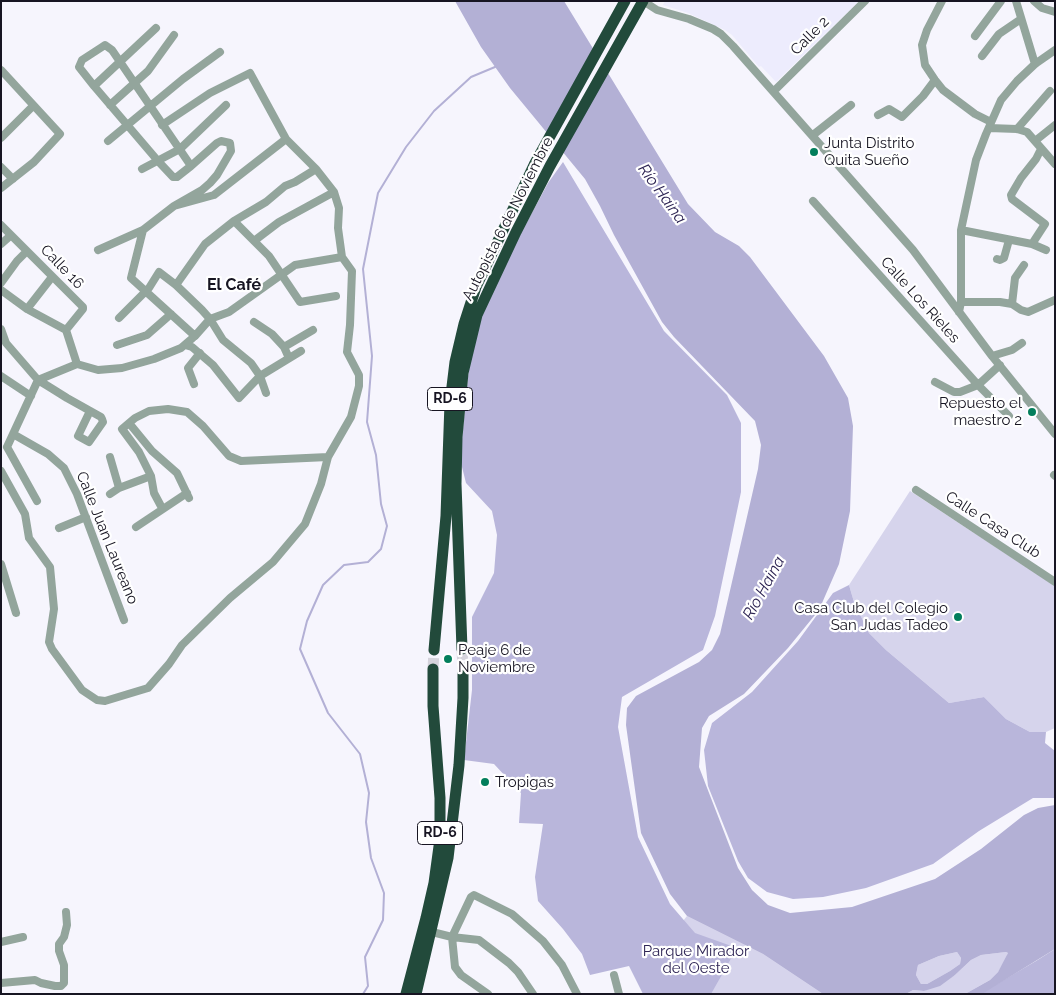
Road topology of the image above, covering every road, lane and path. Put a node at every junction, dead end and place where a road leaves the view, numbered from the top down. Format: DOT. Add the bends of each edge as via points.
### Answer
graph roads {
  1 [pos="625,1"];
  2 [pos="643,1"];
  3 [pos="865,1"];
  4 [pos="942,1"];
  5 [pos="1001,1"];
  6 [pos="1016,1"];
  7 [pos="1034,1"];
  8 [pos="1055,12"];
  9 [pos="1021,19"];
  10 [pos="156,28"];
  11 [pos="174,35"];
  12 [pos="975,36"];
  13 [pos="1054,51"];
  14 [pos="220,52"];
  15 [pos="982,56"];
  16 [pos="121,63"];
  17 [pos="1035,64"];
  18 [pos="1,70"];
  19 [pos="4,80"];
  20 [pos="935,80"];
  21 [pos="135,84"];
  22 [pos="94,86"];
  23 [pos="1050,90"];
  24 [pos="774,91"];
  25 [pos="110,105"];
  26 [pos="226,105"];
  27 [pos="851,105"];
  28 [pos="33,106"];
  29 [pos="150,106"];
  30 [pos="878,114"];
  31 [pos="127,125"];
  32 [pos="162,125"];
  33 [pos="990,125"];
  34 [pos="1055,125"];
  35 [pos="1017,129"];
  36 [pos="812,135"];
  37 [pos="1,138"];
  38 [pos="286,138"];
  39 [pos="108,141"];
  40 [pos="1035,141"];
  41 [pos="1041,148"];
  42 [pos="180,149"];
  43 [pos="158,161"];
  44 [pos="1055,164"];
  45 [pos="191,166"];
  46 [pos="1,167"];
  47 [pos="142,169"];
  48 [pos="316,169"];
  49 [pos="13,179"];
  50 [pos="1,188"];
  51 [pos="334,192"];
  52 [pos="813,201"];
  53 [pos="174,206"];
  54 [pos="234,221"];
  55 [pos="1,225"];
  56 [pos="143,230"];
  57 [pos="961,230"];
  58 [pos="9,237"];
  59 [pos="1009,240"];
  60 [pos="254,241"];
  61 [pos="1,244"];
  62 [pos="1032,244"];
  63 [pos="98,250"];
  64 [pos="1046,250"];
  65 [pos="27,251"];
  66 [pos="342,257"];
  67 [pos="997,260"];
  68 [pos="1024,265"];
  69 [pos="282,276"];
  70 [pos="52,278"];
  71 [pos="1,283"];
  72 [pos="176,285"];
  73 [pos="1,290"];
  74 [pos="145,292"];
  75 [pos="336,296"];
  76 [pos="1055,300"];
  77 [pos="961,302"];
  78 [pos="1012,304"];
  79 [pos="27,309"];
  80 [pos="959,312"];
  81 [pos="171,314"];
  82 [pos="119,318"];
  83 [pos="210,319"];
  84 [pos="254,322"];
  85 [pos="1,330"];
  86 [pos="66,330"];
  87 [pos="313,330"];
  88 [pos="195,336"];
  89 [pos="4,343"];
  90 [pos="1022,343"];
  91 [pos="117,345"];
  92 [pos="185,345"];
  93 [pos="284,347"];
  94 [pos="301,351"];
  95 [pos="200,353"];
  96 [pos="992,356"];
  97 [pos="289,358"];
  98 [pos="77,364"];
  99 [pos="1000,366"];
  100 [pos="1,376"];
  101 [pos="260,376"];
  102 [pos="38,380"];
  103 [pos="935,382"];
  104 [pos="194,384"];
  105 [pos="978,385"];
  106 [pos="266,393"];
  107 [pos="31,396"];
  108 [pos="90,411"];
  109 [pos="1008,416"];
  110 [pos="129,423"];
  111 [pos="1054,433"];
  112 [pos="13,434"];
  113 [pos="4,448"];
  114 [pos="110,457"];
  115 [pos="328,457"];
  116 [pos="1,471"];
  117 [pos="151,476"];
  118 [pos="119,488"];
  119 [pos="916,490"];
  120 [pos="110,494"];
  121 [pos="37,501"];
  122 [pos="162,508"];
  123 [pos="86,517"];
  124 [pos="136,527"];
  125 [pos="60,528"];
  126 [pos="1,564"];
  127 [pos="1055,582"];
  128 [pos="5,594"];
  129 [pos="16,613"];
  130 [pos="124,620"];
  131 [pos="462,649"];
  132 [pos="434,650"];
  133 [pos="433,668"];
  134 [pos="463,668"];
  135 [pos="439,774"];
  136 [pos="457,776"];
  137 [pos="66,912"];
  138 [pos="432,932"];
  139 [pos="23,937"];
  140 [pos="452,937"];
  141 [pos="1,942"];
  142 [pos="614,975"];
  143 [pos="1,983"];
  144 [pos="406,994"];
  145 [pos="416,994"];
  146 [pos="488,994"];
  147 [pos="533,994"];
  148 [pos="577,994"];
  149 [pos="620,994"];
  1 -- 132 [label="highway, Autopista 6 de Noviembre / RD-6" via="534,165 476,287 464,324 454,362 450,403 444,545"];
  2 -- 24 [label="street" via="657,10 689,19 721,34"];
  2 -- 131 [label="highway, Autopista 6 de Noviembre / RD-6" via="550,166 477,315 463,373 457,437"];
  3 -- 24 [label="street, Calle 2"];
  4 -- 20 [label="street" via="922,44 925,64"];
  5 -- 12 [label="street"];
  6 -- 9 [label="street"];
  7 -- 8 [label="street"];
  9 -- 15 [label="street" via="1000,34"];
  9 -- 17 [label="street"];
  10 -- 16 [label="street"];
  11 -- 21 [label="street" via="157,61"];
  13 -- 17 [label="street"];
  14 -- 29 [label="street"];
  16 -- 21 [label="street"];
  16 -- 22 [label="street"];
  16 -- 22 [label="street" via="105,46 82,60 80,67"];
  17 -- 33 [label="street" via="1001,100"];
  18 -- 19 [label="street"];
  19 -- 28 [label="street"];
  20 -- 30 [label="street" via="902,117 888,109"];
  20 -- 33 [label="street" via="955,100"];
  21 -- 25 [label="street"];
  21 -- 29 [label="street"];
  22 -- 25 [label="street"];
  23 -- 35 [label="street"];
  24 -- 36 [label="street"];
  25 -- 31 [label="street"];
  26 -- 42 [label="street"];
  27 -- 36 [label="street"];
  28 -- 37 [label="street"];
  28 -- 49 [label="street" via="60,135"];
  29 -- 31 [label="street"];
  29 -- 32 [label="street"];
  31 -- 39 [label="street"];
  31 -- 43 [label="street"];
  32 -- 38 [label="street" via="210,93 250,73"];
  32 -- 42 [label="street"];
  33 -- 35 [label="street"];
  33 -- 57 [label="street" via="976,160"];
  34 -- 40 [label="street"];
  35 -- 40 [label="street" via="1027,132"];
  36 -- 80 [label="street" via="913,250"];
  38 -- 48 [label="street"];
  38 -- 53 [label="street" via="214,195"];
  40 -- 41 [label="street"];
  41 -- 44 [label="street"];
  41 -- 62 [label="street" via="1010,198 1045,224"];
  42 -- 43 [label="street"];
  42 -- 45 [label="street"];
  43 -- 45 [label="street" via="175,177"];
  43 -- 47 [label="street"];
  45 -- 53 [label="street" via="217,143 227,142 232,146 210,183"];
  46 -- 49 [label="street"];
  48 -- 51 [label="street"];
  48 -- 54 [label="street"];
  49 -- 50 [label="street"];
  51 -- 60 [label="street" via="279,222"];
  51 -- 66 [label="street" via="339,208"];
  52 -- 105 [label="street, Calle Los Rieles"];
  53 -- 56 [label="street"];
  54 -- 60 [label="street"];
  54 -- 72 [label="street" via="205,244"];
  55 -- 65 [label="street, Calle 16"];
  56 -- 63 [label="street"];
  56 -- 74 [label="street" via="131,278"];
  57 -- 59 [label="street"];
  57 -- 77 [label="street"];
  58 -- 61 [label="street"];
  59 -- 62 [label="street"];
  59 -- 67 [label="street" via="1004,258"];
  60 -- 69 [label="street"];
  62 -- 64 [label="street"];
  65 -- 70 [label="street, Calle 16"];
  65 -- 71 [label="street"];
  66 -- 69 [label="street" via="295,265"];
  66 -- 115 [label="street" via="352,271 347,352 359,375 359,386 351,417"];
  68 -- 78 [label="street" via="1016,278"];
  69 -- 75 [label="street" via="300,302"];
  69 -- 83 [label="street" via="228,312"];
  70 -- 79 [label="street"];
  70 -- 86 [label="street, Calle 16" via="83,308"];
  72 -- 74 [label="street" via="159,272"];
  72 -- 83 [label="street"];
  73 -- 79 [label="street"];
  74 -- 81 [label="street"];
  74 -- 82 [label="street"];
  76 -- 78 [label="street" via="1028,312"];
  77 -- 78 [label="street"];
  77 -- 80 [label="street"];
  79 -- 86 [label="street"];
  80 -- 96 [label="street"];
  81 -- 88 [label="street"];
  81 -- 91 [label="street" via="147,335"];
  83 -- 88 [label="street"];
  83 -- 101 [label="street" via="223,340 251,363"];
  84 -- 93 [label="street"];
  85 -- 89 [label="street"];
  86 -- 98 [label="street"];
  87 -- 93 [label="street"];
  88 -- 92 [label="street"];
  89 -- 102 [label="street"];
  90 -- 96 [label="street"];
  92 -- 95 [label="street"];
  92 -- 98 [label="street" via="154,359 122,368 98,370"];
  93 -- 97 [label="street"];
  94 -- 97 [label="street"];
  95 -- 101 [label="street" via="239,398"];
  95 -- 104 [label="street" via="188,368"];
  96 -- 99 [label="street"];
  97 -- 101 [label="street"];
  98 -- 102 [label="street"];
  99 -- 105 [label="street"];
  99 -- 111 [label="street"];
  100 -- 107 [label="street"];
  101 -- 106 [label="street"];
  102 -- 107 [label="street"];
  102 -- 108 [label="street"];
  103 -- 105 [label="street" via="954,392"];
  105 -- 109 [label="street, Calle Los Rieles"];
  107 -- 112 [label="street"];
  110 -- 115 [label="street" via="149,411 187,412 229,456 241,461"];
  110 -- 117 [label="street" via="122,431 140,452"];
  110 -- 122 [label="street" via="152,451 177,472 188,496"];
  112 -- 113 [label="street"];
  112 -- 123 [label="street, Calle Juan Laureano" via="48,454 64,468"];
  113 -- 121 [label="street"];
  114 -- 118 [label="street"];
  115 -- 116 [label="street" via="305,524 273,562 182,645 148,688 105,700 97,700 82,690 52,649 49,642 54,609 50,566 29,538 25,514"];
  117 -- 118 [label="street"];
  117 -- 122 [label="street" via="154,493"];
  118 -- 120 [label="street"];
  119 -- 127 [label="street, Calle Casa Club"];
  122 -- 124 [label="street"];
  123 -- 125 [label="street"];
  123 -- 130 [label="street, Calle Juan Laureano"];
  126 -- 128 [label="street"];
  128 -- 129 [label="street"];
  133 -- 135 [label="highway, RD-6"];
  134 -- 136 [label="highway, RD-6"];
  135 -- 136 [label="highway"];
  135 -- 144 [label="highway, RD-6" via="441,817 438,859"];
  136 -- 138 [label="highway, RD-6" via="448,858"];
  137 -- 143 [label="street" via="64,937 59,944 64,983 56,986 35,980"];
  138 -- 140 [label="street"];
  138 -- 145 [label="highway, RD-6"];
  139 -- 141 [label="street"];
  140 -- 146 [label="street" via="457,971"];
  140 -- 147 [label="street" via="478,940 494,951 518,972"];
  140 -- 148 [label="street" via="471,897 476,896 512,914 543,941 562,965"];
  142 -- 149 [label="street"];
}
